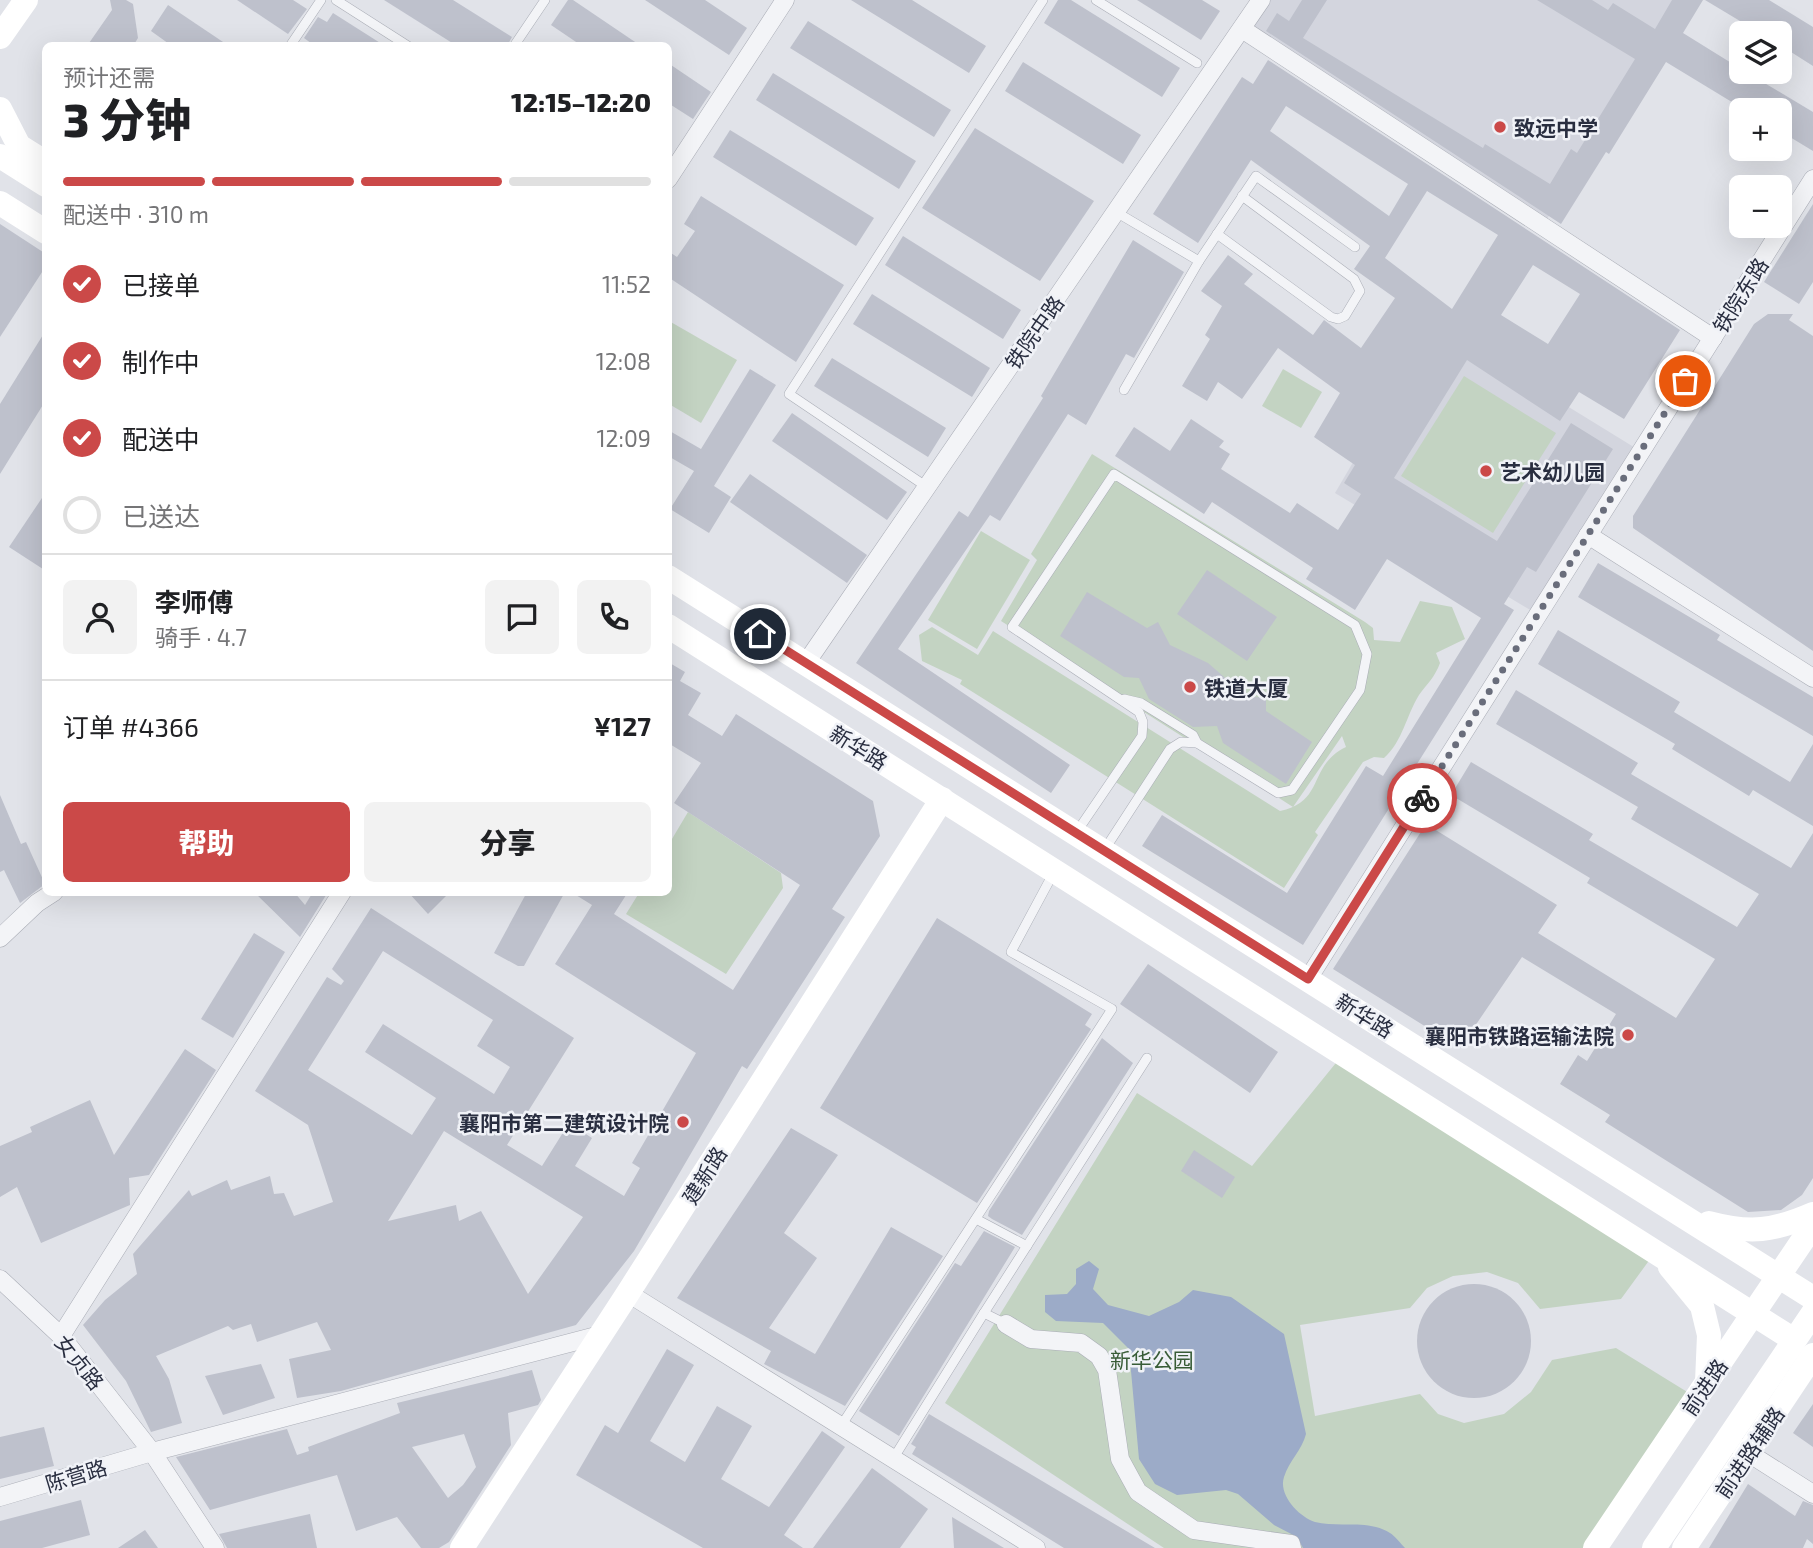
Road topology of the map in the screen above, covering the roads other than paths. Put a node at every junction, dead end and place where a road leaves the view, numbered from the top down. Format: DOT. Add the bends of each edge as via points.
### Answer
graph roads {
  1 [pos="10,0"];
  2 [pos="26,0"];
  3 [pos="320,0"];
  4 [pos="337,0"];
  5 [pos="545,0"];
  6 [pos="785,0"];
  7 [pos="1043,0"];
  8 [pos="1096,0"];
  9 [pos="1261,0"];
  10 [pos="1242,29"];
  11 [pos="0,34"];
  12 [pos="293,42"];
  13 [pos="402,42"];
  14 [pos="517,42"];
  15 [pos="1197,63"];
  16 [pos="0,109"];
  17 [pos="0,156"];
  18 [pos="42,160"];
  19 [pos="672,173"];
  20 [pos="1813,179"];
  21 [pos="42,182"];
  22 [pos="1242,197"];
  23 [pos="0,203"];
  24 [pos="0,211"];
  25 [pos="1116,212"];
  26 [pos="37,227"];
  27 [pos="1217,234"];
  28 [pos="1355,247"];
  29 [pos="1199,261"];
  30 [pos="1713,338"];
  31 [pos="1124,390"];
  32 [pos="927,487"];
  33 [pos="1588,535"];
  34 [pos="672,579"];
  35 [pos="672,629"];
  36 [pos="806,663"];
  37 [pos="1813,678"];
  38 [pos="1119,698"];
  39 [pos="1197,743"];
  40 [pos="942,799"];
  41 [pos="1076,833"];
  42 [pos="1104,850"];
  43 [pos="1055,871"];
  44 [pos="48,896"];
  45 [pos="339,896"];
  46 [pos="0,938"];
  47 [pos="1308,979"];
  48 [pos="1147,1058"];
  49 [pos="1813,1214"];
  50 [pos="1687,1217"];
  51 [pos="976,1219"];
  52 [pos="1813,1225"];
  53 [pos="1027,1246"];
  54 [pos="1656,1251"];
  55 [pos="1779,1276"];
  56 [pos="0,1279"];
  57 [pos="628,1293"];
  58 [pos="1813,1298"];
  59 [pos="984,1313"];
  60 [pos="1754,1313"];
  61 [pos="1813,1313"];
  62 [pos="1006,1324"];
  63 [pos="600,1335"];
  64 [pos="61,1336"];
  65 [pos="1804,1348"];
  66 [pos="1707,1382"];
  67 [pos="841,1426"];
  68 [pos="1727,1440"];
  69 [pos="152,1452"];
  70 [pos="1748,1453"];
  71 [pos="893,1459"];
  72 [pos="1813,1494"];
  73 [pos="0,1497"];
  74 [pos="215,1548"];
  75 [pos="462,1548"];
  76 [pos="1036,1548"];
  77 [pos="1292,1548"];
  78 [pos="1578,1548"];
  79 [pos="1595,1548"];
  80 [pos="1654,1548"];
  81 [pos="1684,1548"];
  1 -- 11 [label="main road"];
  2 -- 11 [label="main road"];
  3 -- 12 [label="lane"];
  4 -- 13 [label="lane"];
  5 -- 14 [label="lane"];
  6 -- 19 [label="street"];
  7 -- 32 [label="lane" via="789,394"];
  8 -- 15 [label="lane"];
  9 -- 10 [label="street, 铁院中路"];
  10 -- 25 [label="street, 铁院中路"];
  10 -- 30 [label="street"];
  16 -- 18 [label="main road" via="19,146"];
  17 -- 21 [label="main road"];
  20 -- 30 [label="street, 铁院东路"];
  22 -- 27 [label="lane"];
  22 -- 27 [label="lane" via="1354,279 1360,291 1345,316 1331,317"];
  22 -- 28 [label="lane" via="1256,176"];
  23 -- 26 [label="main road"];
  24 -- 26 [label="main road"];
  25 -- 29 [label="lane"];
  25 -- 32 [label="street, 铁院中路"];
  27 -- 29 [label="lane"];
  29 -- 31 [label="lane"];
  30 -- 33 [label="street, 铁院东路"];
  32 -- 36 [label="street, 铁院中路"];
  33 -- 37 [label="street"];
  33 -- 47 [label="street, 铁院东路"];
  34 -- 36 [label="main road, 新华路"];
  35 -- 40 [label="main road, 新华路"];
  36 -- 41 [label="main road, 新华路"];
  38 -- 39 [label="lane" via="1141,703 1193,735"];
  38 -- 39 [label="lane" via="1012,627 1114,474 1355,625 1367,654 1360,690 1292,790 1278,793"];
  38 -- 41 [label="lane" via="1139,712 1142,736"];
  39 -- 42 [label="lane" via="1181,742 1170,749"];
  40 -- 43 [label="main road, 新华路"];
  40 -- 57 [label="main road, 建新路"];
  41 -- 42 [label="main road, 新华路"];
  42 -- 47 [label="main road, 新华路"];
  43 -- 51 [label="lane" via="1011,952 1112,1009"];
  43 -- 54 [label="main road, 新华路"];
  44 -- 46 [label="street"];
  45 -- 64 [label="street"];
  47 -- 50 [label="main road, 新华路"];
  48 -- 53 [label="lane"];
  49 -- 50 [label="main road" via="1781,1229 1738,1231"];
  50 -- 55 [label="main road, 新华路"];
  51 -- 53 [label="lane"];
  51 -- 67 [label="lane"];
  52 -- 55 [label="main road, 前进路"];
  53 -- 59 [label="lane"];
  54 -- 60 [label="main road, 新华路"];
  54 -- 66 [label="main road" via="1702,1306 1709,1335"];
  55 -- 58 [label="main road, 新华路"];
  55 -- 60 [label="main road, 前进路"];
  56 -- 64 [label="street, 女贞路"];
  57 -- 63 [label="main road, 建新路"];
  57 -- 67 [label="street"];
  59 -- 62 [label="lane"];
  59 -- 71 [label="lane"];
  60 -- 65 [label="main road, 新华路"];
  60 -- 66 [label="main road, 前进路"];
  61 -- 65 [label="main road"];
  62 -- 77 [label="street" via="1031,1339 1081,1343 1099,1356 1107,1370 1120,1459 1138,1492 1194,1530 1266,1539"];
  63 -- 69 [label="street, 陈营路"];
  63 -- 75 [label="main road, 建新路"];
  64 -- 69 [label="street, 女贞路"];
  65 -- 68 [label="main road"];
  65 -- 70 [label="main road, 前进路辅路"];
  66 -- 78 [label="main road" via="1671,1408"];
  66 -- 79 [label="main road, 前进路"];
  67 -- 71 [label="street"];
  68 -- 70 [label="street"];
  68 -- 80 [label="main road"];
  69 -- 73 [label="street, 陈营路"];
  69 -- 74 [label="street, 女贞路"];
  70 -- 72 [label="street"];
  70 -- 81 [label="main road, 前进路辅路"];
  71 -- 76 [label="street"];
}
